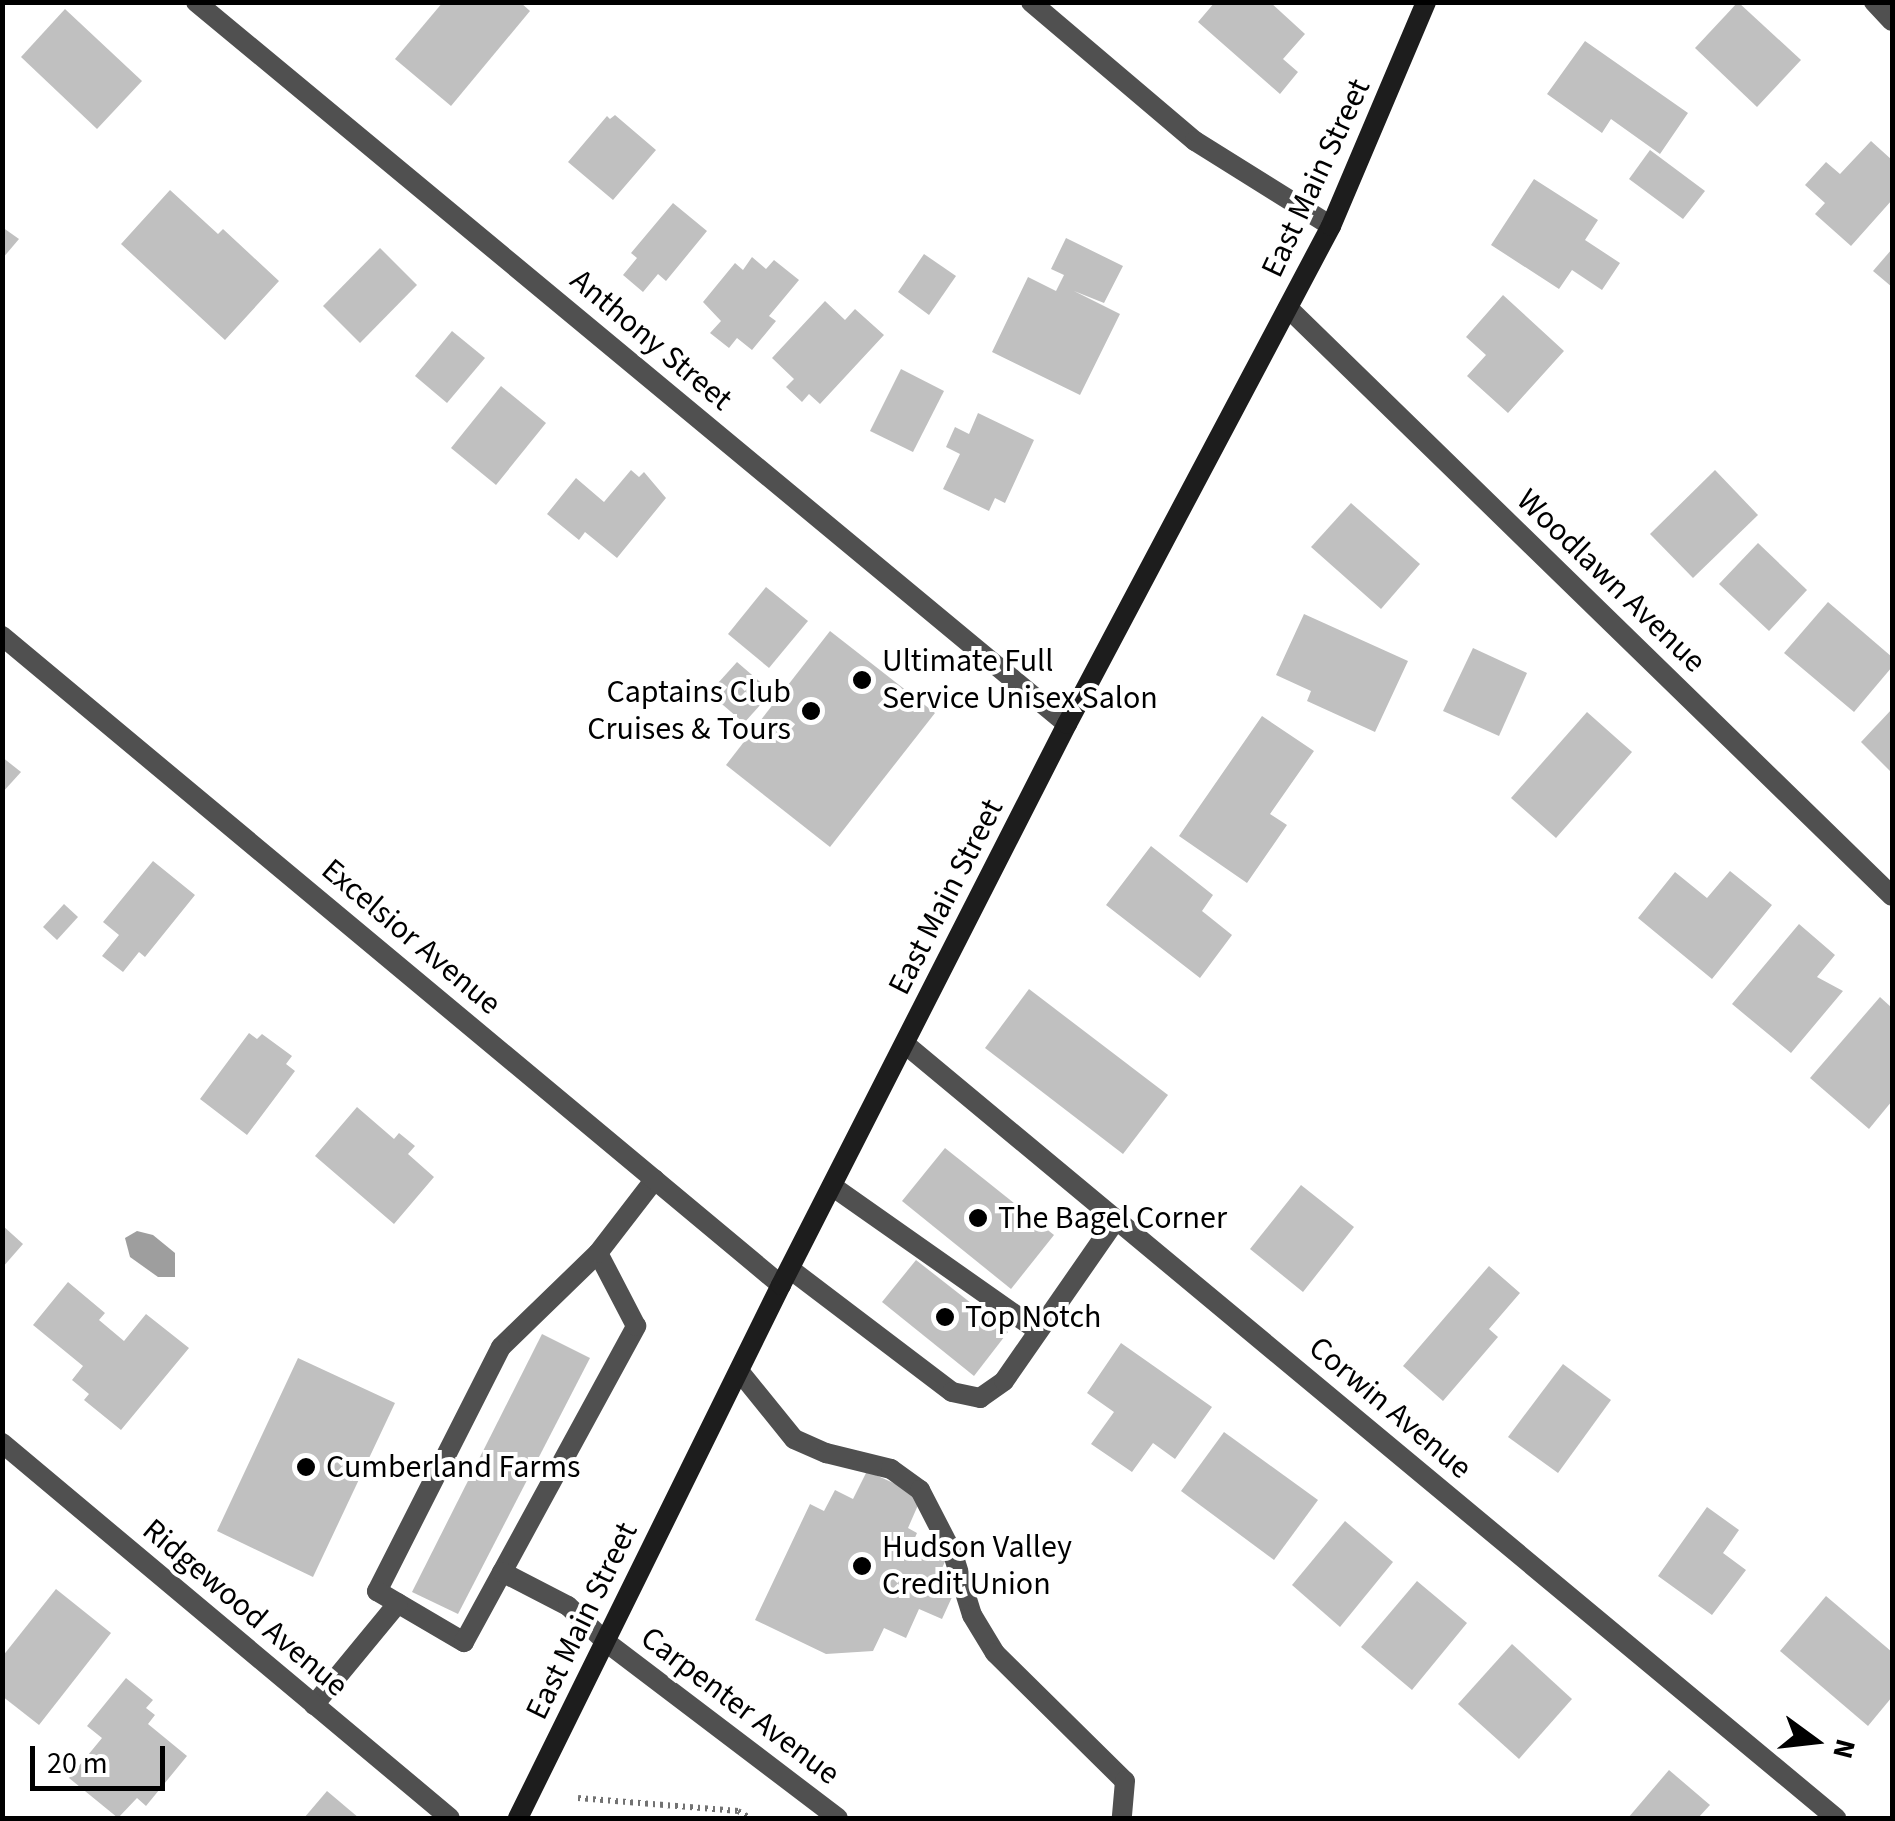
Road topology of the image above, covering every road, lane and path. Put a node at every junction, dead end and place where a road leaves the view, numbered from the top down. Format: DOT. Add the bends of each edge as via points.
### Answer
graph roads {
  1 [pos="196,2"];
  2 [pos="1030,2"];
  3 [pos="1426,2"];
  4 [pos="1874,2"];
  5 [pos="1892,21"];
  6 [pos="1331,226"];
  7 [pos="1288,308"];
  8 [pos="2,636"];
  9 [pos="1067,724"];
  10 [pos="1892,896"];
  11 [pos="905,1044"];
  12 [pos="655,1180"];
  13 [pos="832,1186"];
  14 [pos="1116,1220"];
  15 [pos="598,1253"];
  16 [pos="786,1277"];
  17 [pos="1038,1331"];
  18 [pos="739,1371"];
  19 [pos="2,1444"];
  20 [pos="502,1572"];
  21 [pos="398,1603"];
  22 [pos="606,1642"];
  23 [pos="314,1705"];
  24 [pos="578,1798"];
  25 [pos="450,1818"];
  26 [pos="518,1818"];
  27 [pos="750,1818"];
  28 [pos="838,1818"];
  29 [pos="1122,1818"];
  30 [pos="1836,1818"];
  1 -- 9 [label="street, Anthony Street"];
  2 -- 6 [label="street" via="1195,141"];
  3 -- 6 [label="main road, East Main Street"];
  4 -- 5 [label="street"];
  6 -- 7 [label="main road, East Main Street"];
  7 -- 9 [label="main road, East Main Street"];
  7 -- 10 [label="street, Woodlawn Avenue"];
  8 -- 12 [label="street, Excelsior Avenue"];
  9 -- 11 [label="main road, East Main Street"];
  11 -- 13 [label="main road, East Main Street"];
  11 -- 14 [label="street, Corwin Avenue"];
  12 -- 15 [label="street"];
  12 -- 16 [label="street, Excelsior Avenue"];
  13 -- 16 [label="main road, East Main Street"];
  13 -- 17 [label="street"];
  14 -- 17 [label="street, Excelsior Avenue"];
  14 -- 30 [label="street, Corwin Avenue"];
  15 -- 20 [label="street" via="636,1326"];
  15 -- 21 [label="street" via="501,1347 377,1591"];
  16 -- 17 [label="street, Excelsior Avenue" via="952,1392 980,1398 1004,1381"];
  16 -- 18 [label="main road, East Main Street"];
  18 -- 22 [label="main road, East Main Street"];
  18 -- 29 [label="street" via="794,1439 891,1469 920,1490 953,1554 972,1615 995,1653 1125,1781"];
  19 -- 23 [label="street, Ridgewood Avenue"];
  20 -- 21 [label="street" via="464,1642"];
  20 -- 22 [label="street, Carpenter Avenue" via="568,1606"];
  21 -- 23 [label="street"];
  22 -- 26 [label="main road, East Main Street"];
  22 -- 28 [label="street, Carpenter Avenue"];
  23 -- 25 [label="street, Ridgewood Avenue"];
  24 -- 27 [label="path" via="738,1811"];
}
